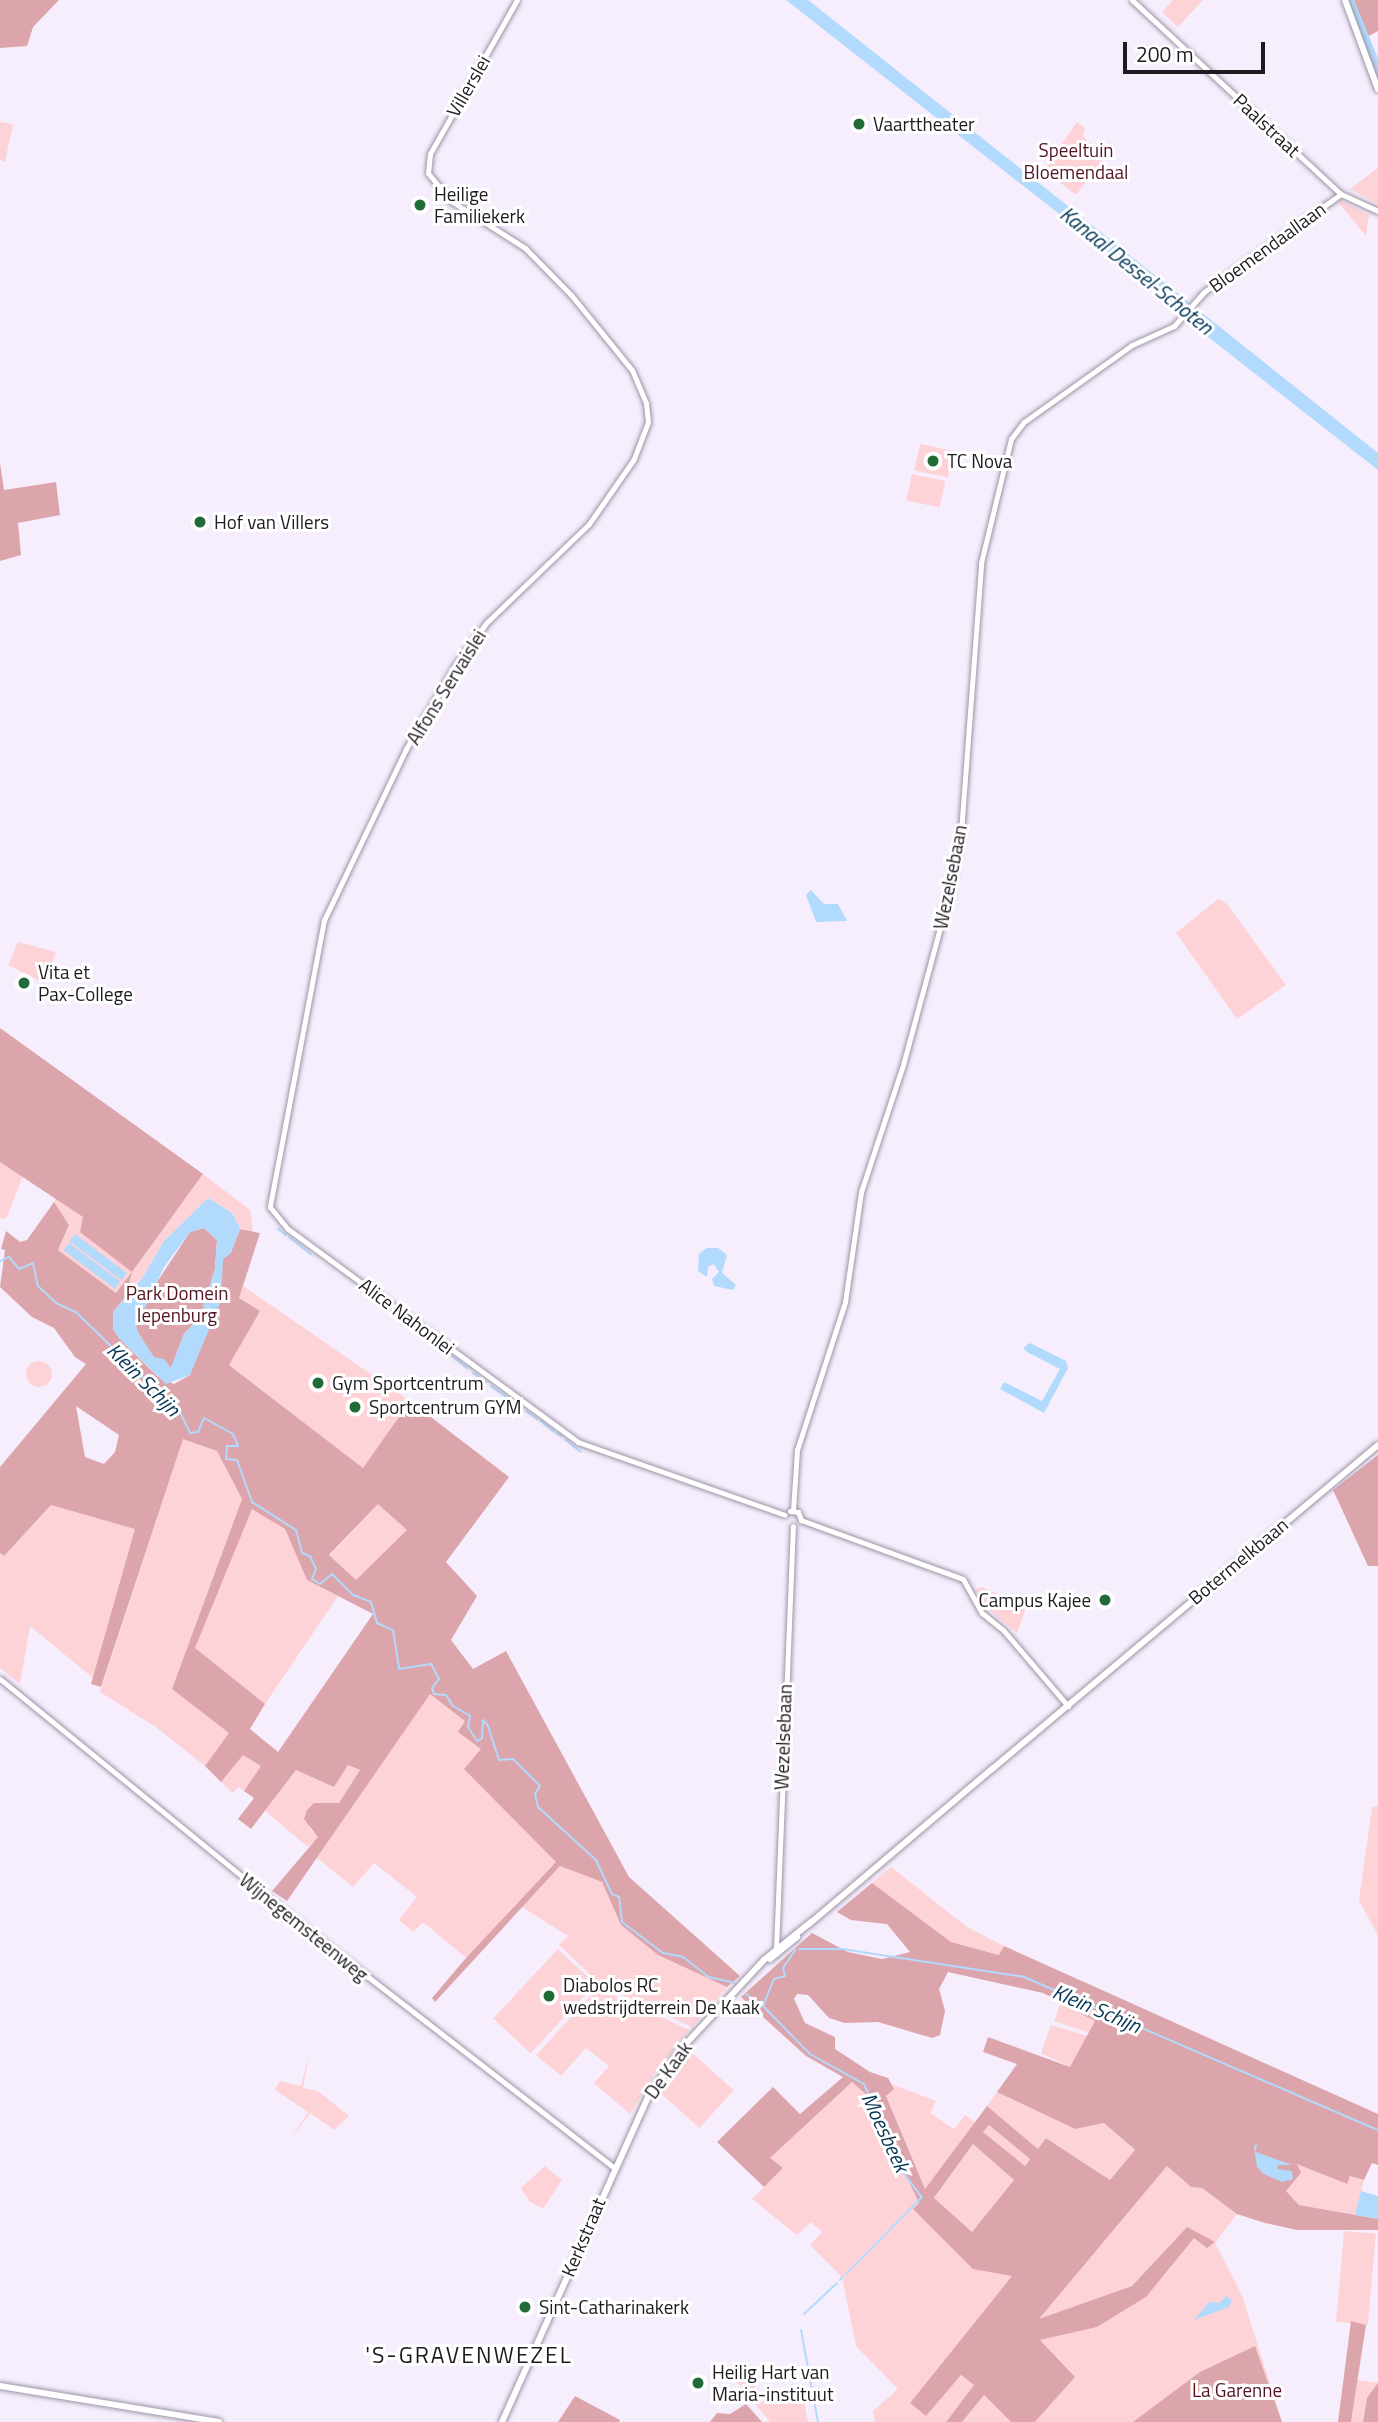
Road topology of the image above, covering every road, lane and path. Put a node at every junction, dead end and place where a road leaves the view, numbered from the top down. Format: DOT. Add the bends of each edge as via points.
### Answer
graph roads {
  1 [pos="517,0"];
  2 [pos="1132,0"];
  3 [pos="1345,0"];
  4 [pos="1378,89"];
  5 [pos="428,173"];
  6 [pos="1341,194"];
  7 [pos="1378,211"];
  8 [pos="1181,318"];
  9 [pos="270,1203"];
  10 [pos="1378,1445"];
  11 [pos="793,1510"];
  12 [pos="785,1515"];
  13 [pos="801,1520"];
  14 [pos="793,1526"];
  15 [pos="0,1679"];
  16 [pos="1068,1705"];
  17 [pos="811,1922"];
  18 [pos="776,1948"];
  19 [pos="757,1969"];
  20 [pos="741,1986"];
  21 [pos="614,2168"];
  22 [pos="0,2386"];
  23 [pos="219,2422"];
  24 [pos="502,2422"];
  1 -- 5 [label="street, Villerslei" via="429,154"];
  2 -- 6 [label="street, Paalstraat"];
  3 -- 4 [label="main road"];
  5 -- 9 [label="street, Alfons Servaislei" via="451,201 519,243 572,296 632,370 646,403 648,422 638,452 616,489 589,524 487,622 456,664 406,750 324,920"];
  6 -- 7 [label="street, Paalstraat"];
  6 -- 8 [label="street, Bloemendaallaan" via="1193,304"];
  8 -- 11 [label="street, Wezelsebaan" via="1111,360 1024,422 1011,439 981,563 961,832 950,891 904,1065 861,1192 845,1302 797,1450"];
  9 -- 12 [label="street, Alice Nahonlei" via="281,1224 578,1442"];
  10 -- 16 [label="main road, Botermelkbaan"];
  11 -- 12 [label="street"];
  11 -- 13 [label="street"];
  12 -- 14 [label="street" via="786,1523"];
  13 -- 14 [label="street"];
  13 -- 16 [label="street" via="963,1579 982,1613 1004,1631"];
  14 -- 18 [label="street, Wezelsebaan"];
  15 -- 21 [label="street, Wijnegemsteenweg" via="318,1939"];
  16 -- 17 [label="main road, Botermelkbaan"];
  17 -- 18 [label="main road, Botermelkbaan"];
  17 -- 19 [label="main road, Botermelkbaan"];
  18 -- 19 [label="main road, Botermelkbaan"];
  19 -- 20 [label="main road, Botermelkbaan"];
  20 -- 21 [label="main road, De Kaak" via="666,2069"];
  21 -- 24 [label="main road, Kerkstraat"];
  22 -- 23 [label="main road"];
}
